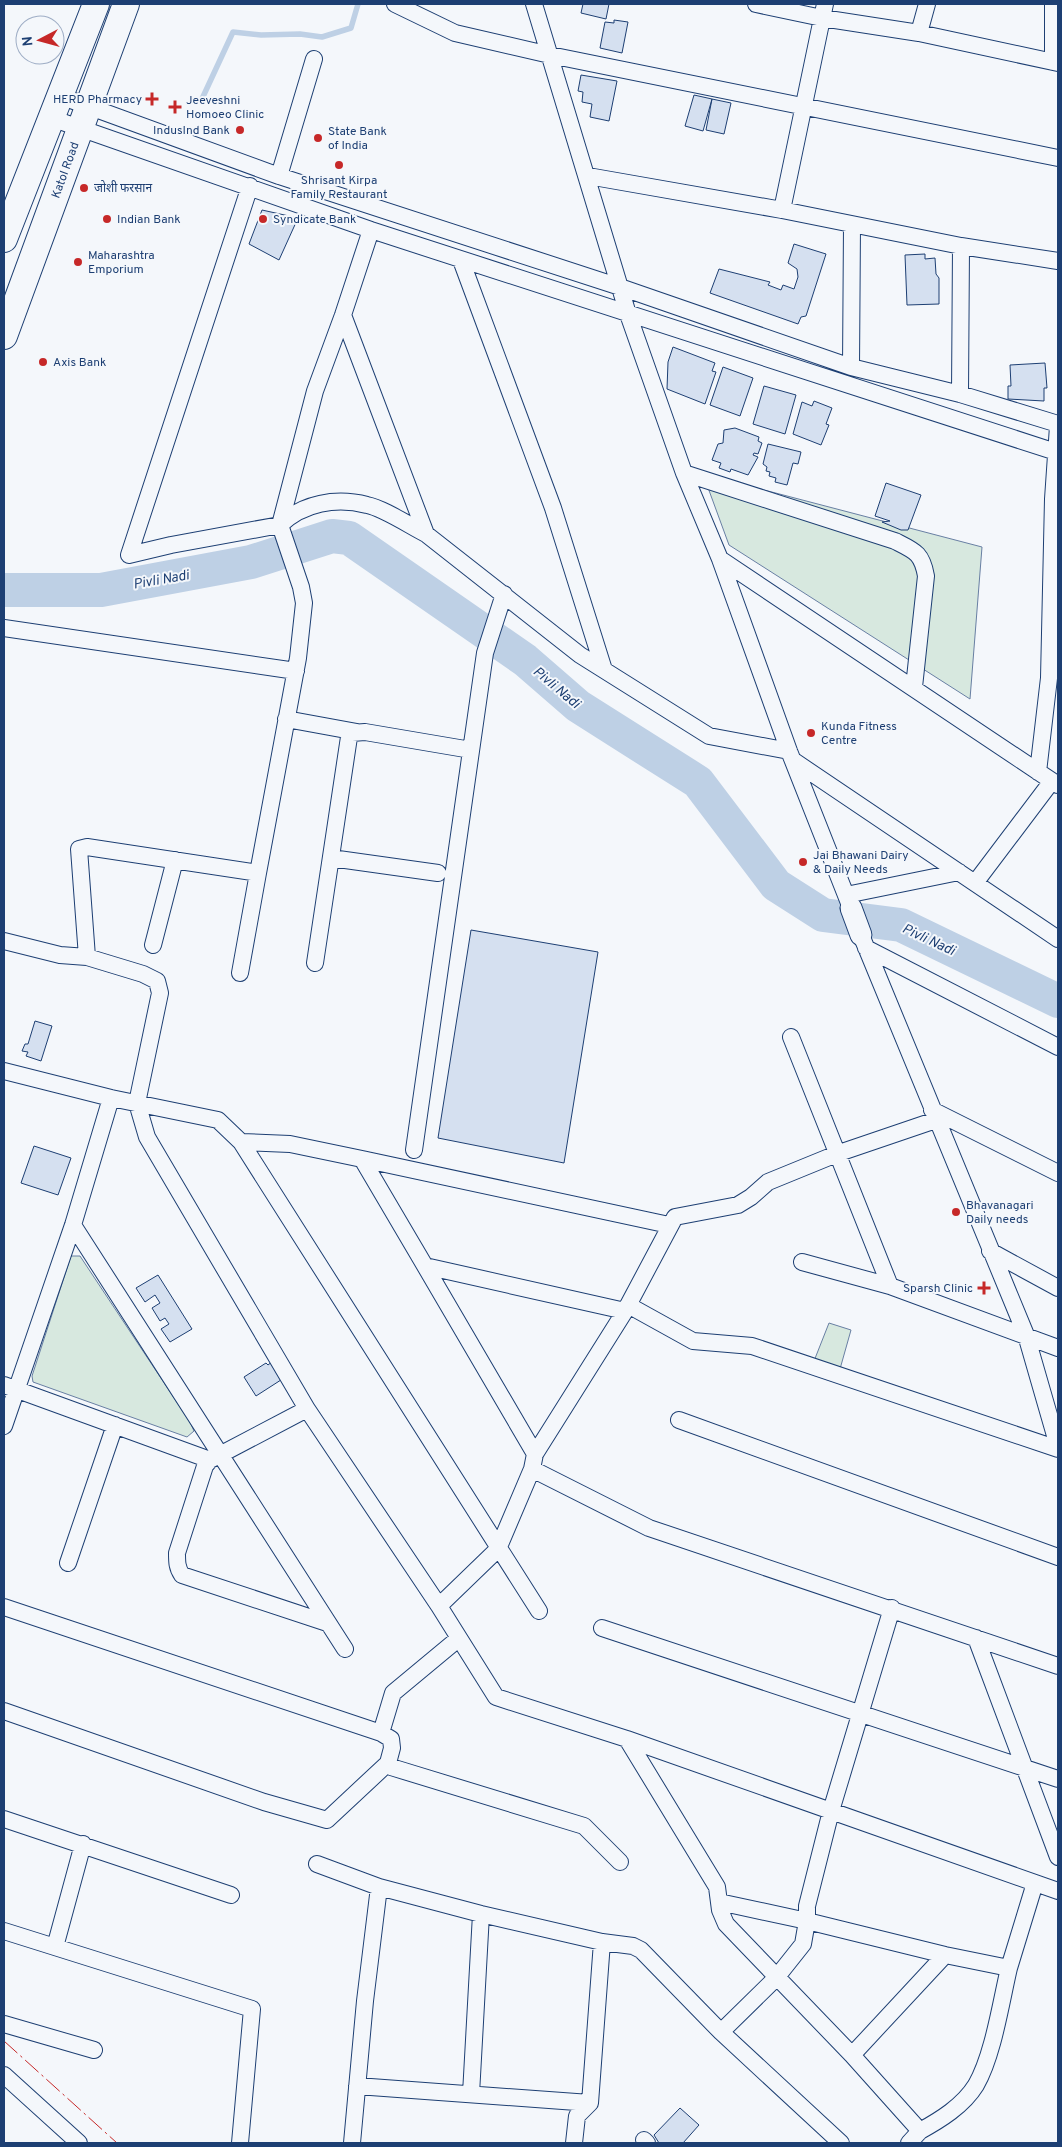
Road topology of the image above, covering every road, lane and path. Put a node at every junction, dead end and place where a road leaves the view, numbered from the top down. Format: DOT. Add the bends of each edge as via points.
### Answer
graph roads {
  1 [pos="96,4"];
  2 [pos="126,4"];
  3 [pos="395,4"];
  4 [pos="534,4"];
  5 [pos="756,4"];
  6 [pos="927,4"];
  7 [pos="1053,4"];
  8 [pos="824,11"];
  9 [pos="919,33"];
  10 [pos="550,55"];
  11 [pos="314,59"];
  12 [pos="1056,62"];
  13 [pos="56,107"];
  14 [pos="804,107"];
  15 [pos="84,117"];
  16 [pos="1058,158"];
  17 [pos="279,176"];
  18 [pos="588,176"];
  19 [pos="250,186"];
  20 [pos="782,210"];
  21 [pos="852,225"];
  22 [pos="371,230"];
  23 [pos="4,239"];
  24 [pos="961,246"];
  25 [pos="461,260"];
  26 [pos="1058,261"];
  27 [pos="620,287"];
  28 [pos="628,314"];
  29 [pos="343,316"];
  30 [pos="4,336"];
  31 [pos="851,367"];
  32 [pos="960,394"];
  33 [pos="1058,425"];
  34 [pos="1056,452"];
  35 [pos="684,473"];
  36 [pos="282,532"];
  37 [pos="426,534"];
  38 [pos="720,559"];
  39 [pos="504,594"];
  40 [pos="4,628"];
  41 [pos="604,670"];
  42 [pos="296,671"];
  43 [pos="1054,678"];
  44 [pos="914,687"];
  45 [pos="286,719"];
  46 [pos="357,732"];
  47 [pos="471,750"];
  48 [pos="791,756"];
  49 [pos="1050,779"];
  50 [pos="331,858"];
  51 [pos="174,860"];
  52 [pos="958,872"];
  53 [pos="258,873"];
  54 [pos="438,873"];
  55 [pos="975,883"];
  56 [pos="848,901"];
  57 [pos="1058,939"];
  58 [pos="4,941"];
  59 [pos="863,941"];
  60 [pos="153,945"];
  61 [pos="87,957"];
  62 [pos="315,963"];
  63 [pos="240,973"];
  64 [pos="791,1037"];
  65 [pos="1058,1047"];
  66 [pos="4,1071"];
  67 [pos="111,1098"];
  68 [pos="137,1103"];
  69 [pos="934,1115"];
  70 [pos="241,1142"];
  71 [pos="414,1150"];
  72 [pos="839,1153"];
  73 [pos="362,1160"];
  74 [pos="1058,1173"];
  75 [pos="73,1225"];
  76 [pos="669,1225"];
  77 [pos="990,1251"];
  78 [pos="802,1262"];
  79 [pos="425,1266"];
  80 [pos="890,1286"];
  81 [pos="1058,1288"];
  82 [pos="626,1308"];
  83 [pos="1026,1335"];
  84 [pos="1058,1348"];
  85 [pos="10,1387"];
  86 [pos="307,1409"];
  87 [pos="680,1420"];
  88 [pos="115,1425"];
  89 [pos="4,1426"];
  90 [pos="1058,1447"];
  91 [pos="214,1458"];
  92 [pos="533,1461"];
  93 [pos="498,1549"];
  94 [pos="1058,1557"];
  95 [pos="68,1563"];
  96 [pos="4,1606"];
  97 [pos="439,1606"];
  98 [pos="892,1608"];
  99 [pos="539,1612"];
  100 [pos="327,1623"];
  101 [pos="602,1628"];
  102 [pos="976,1638"];
  103 [pos="458,1639"];
  104 [pos="344,1650"];
  105 [pos="1058,1666"];
  106 [pos="4,1711"];
  107 [pos="859,1713"];
  108 [pos="381,1733"];
  109 [pos="627,1739"];
  110 [pos="388,1762"];
  111 [pos="1026,1768"];
  112 [pos="1058,1778"];
  113 [pos="831,1811"];
  114 [pos="4,1819"];
  115 [pos="83,1844"];
  116 [pos="1058,1857"];
  117 [pos="620,1862"];
  118 [pos="317,1864"];
  119 [pos="1035,1883"];
  120 [pos="379,1888"];
  121 [pos="1058,1891"];
  122 [pos="231,1895"];
  123 [pos="719,1902"];
  124 [pos="482,1914"];
  125 [pos="807,1921"];
  126 [pos="4,1931"];
  127 [pos="602,1942"];
  128 [pos="54,1947"];
  129 [pos="945,1955"];
  130 [pos="1010,1968"];
  131 [pos="776,1978"];
  132 [pos="4,2024"];
  133 [pos="721,2032"];
  134 [pos="94,2050"];
  135 [pos="852,2055"];
  136 [pos="4,2074"];
  137 [pos="356,2086"];
  138 [pos="471,2094"];
  139 [pos="590,2103"];
  140 [pos="914,2137"];
  141 [pos="79,2143"];
  142 [pos="240,2143"];
  143 [pos="352,2143"];
  144 [pos="574,2143"];
  145 [pos="841,2143"];
  1 -- 13 [label="main road"];
  2 -- 15 [label="main road, Katol Road"];
  3 -- 10 [label="street" via="455,33"];
  4 -- 10 [label="street"];
  5 -- 8 [label="street"];
  6 -- 9 [label="street"];
  7 -- 12 [label="street"];
  8 -- 9 [label="street"];
  8 -- 14 [label="street"];
  9 -- 12 [label="street"];
  10 -- 14 [label="street"];
  10 -- 18 [label="street"];
  11 -- 17 [label="street"];
  13 -- 15 [label="street"];
  13 -- 15 [label="street"];
  13 -- 23 [label="main road"];
  14 -- 16 [label="street"];
  14 -- 20 [label="street"];
  15 -- 17 [label="street"];
  15 -- 19 [label="street"];
  15 -- 30 [label="main road, Katol Road"];
  17 -- 27 [label="street"];
  18 -- 20 [label="street"];
  18 -- 27 [label="street"];
  19 -- 22 [label="street"];
  19 -- 36 [label="street" via="129,555 171,545"];
  20 -- 21 [label="street"];
  21 -- 24 [label="street"];
  21 -- 31 [label="street"];
  22 -- 25 [label="street"];
  22 -- 29 [label="street"];
  24 -- 26 [label="street"];
  24 -- 32 [label="street"];
  25 -- 28 [label="street"];
  25 -- 41 [label="street" via="553,508"];
  27 -- 28 [label="street"];
  27 -- 31 [label="street"];
  28 -- 34 [label="street"];
  28 -- 35 [label="street"];
  29 -- 36 [label="street" via="315,391"];
  29 -- 37 [label="street"];
  31 -- 32 [label="street"];
  32 -- 33 [label="street"];
  33 -- 34 [label="street"];
  34 -- 43 [label="street"];
  35 -- 38 [label="street"];
  35 -- 44 [label="street" via="895,541 917,552 926,576"];
  36 -- 37 [label="street" via="293,513 333,502 368,505"];
  36 -- 42 [label="street" via="304,603"];
  37 -- 39 [label="street"];
  38 -- 44 [label="street"];
  38 -- 48 [label="street"];
  39 -- 41 [label="street" via="580,655"];
  39 -- 47 [label="street" via="485,653"];
  40 -- 42 [label="street"];
  41 -- 48 [label="street" via="709,736"];
  42 -- 45 [label="street"];
  43 -- 49 [label="street"];
  44 -- 49 [label="street"];
  45 -- 46 [label="street"];
  45 -- 53 [label="street"];
  46 -- 47 [label="street"];
  46 -- 50 [label="street" via="350,737"];
  47 -- 71 [label="street"];
  48 -- 52 [label="street"];
  48 -- 56 [label="street"];
  49 -- 55 [label="street"];
  50 -- 54 [label="street"];
  50 -- 62 [label="street"];
  51 -- 53 [label="street"];
  51 -- 60 [label="street"];
  51 -- 61 [label="street" via="87,847 79,849"];
  52 -- 55 [label="street"];
  52 -- 56 [label="street"];
  53 -- 63 [label="street"];
  55 -- 57 [label="street"];
  56 -- 59 [label="street"];
  58 -- 61 [label="street" via="60,955"];
  59 -- 65 [label="street"];
  59 -- 69 [label="street"];
  61 -- 68 [label="street" via="157,981 160,993"];
  64 -- 72 [label="street"];
  66 -- 67 [label="street"];
  67 -- 68 [label="street"];
  67 -- 75 [label="street"];
  68 -- 70 [label="street" via="218,1120"];
  68 -- 86 [label="street" via="147,1137"];
  69 -- 72 [label="street"];
  69 -- 74 [label="street"];
  69 -- 77 [label="street"];
  70 -- 73 [label="street" via="290,1144"];
  70 -- 93 [label="street"];
  72 -- 76 [label="street" via="768,1182 744,1201 681,1214"];
  72 -- 80 [label="street"];
  73 -- 76 [label="street"];
  73 -- 79 [label="street"];
  75 -- 85 [label="street"];
  75 -- 91 [label="street"];
  76 -- 82 [label="street"];
  77 -- 81 [label="street"];
  77 -- 83 [label="street"];
  78 -- 80 [label="street"];
  79 -- 82 [label="street"];
  79 -- 92 [label="street"];
  80 -- 83 [label="street"];
  82 -- 90 [label="street" via="693,1341 763,1349"];
  82 -- 92 [label="street"];
  83 -- 84 [label="street"];
  83 -- 90 [label="street"];
  85 -- 88 [label="street"];
  85 -- 89 [label="street"];
  86 -- 91 [label="street"];
  86 -- 97 [label="street"];
  87 -- 94 [label="street"];
  88 -- 91 [label="street"];
  88 -- 95 [label="street"];
  91 -- 100 [label="street"];
  91 -- 100 [label="street" via="205,1466 177,1553 178,1569 182,1575"];
  92 -- 93 [label="street"];
  92 -- 98 [label="street" via="649,1528"];
  93 -- 97 [label="street"];
  93 -- 99 [label="street"];
  96 -- 108 [label="street"];
  97 -- 103 [label="street"];
  98 -- 102 [label="street"];
  98 -- 107 [label="street"];
  100 -- 104 [label="street"];
  101 -- 107 [label="street"];
  102 -- 105 [label="street"];
  102 -- 111 [label="street"];
  103 -- 108 [label="street" via="393,1692"];
  103 -- 109 [label="street" via="496,1697"];
  106 -- 110 [label="street" via="264,1802 327,1820"];
  107 -- 111 [label="street"];
  107 -- 113 [label="street"];
  108 -- 110 [label="street" via="391,1739"];
  109 -- 113 [label="street"];
  109 -- 123 [label="street" via="717,1887"];
  110 -- 117 [label="street" via="396,1770 584,1826"];
  111 -- 112 [label="street"];
  111 -- 116 [label="street"];
  113 -- 119 [label="street"];
  113 -- 125 [label="street" via="807,1906"];
  114 -- 115 [label="street"];
  115 -- 122 [label="street"];
  115 -- 128 [label="street"];
  118 -- 120 [label="street"];
  119 -- 121 [label="street"];
  119 -- 130 [label="street"];
  120 -- 124 [label="street"];
  120 -- 137 [label="street"];
  123 -- 125 [label="street"];
  123 -- 131 [label="street" via="726,1924"];
  124 -- 127 [label="street"];
  124 -- 138 [label="street"];
  125 -- 129 [label="street"];
  125 -- 131 [label="street" via="803,1944"];
  126 -- 128 [label="street"];
  127 -- 133 [label="street" via="641,1950"];
  127 -- 139 [label="street"];
  128 -- 142 [label="street" via="252,2009"];
  129 -- 130 [label="street"];
  129 -- 135 [label="street"];
  130 -- 140 [label="street" via="986,2063 975,2086 956,2107"];
  131 -- 133 [label="street"];
  131 -- 135 [label="street"];
  132 -- 134 [label="street"];
  133 -- 145 [label="street"];
  135 -- 140 [label="street"];
  136 -- 141 [label="street"];
  137 -- 138 [label="street"];
  137 -- 143 [label="street"];
  138 -- 139 [label="street"];
  139 -- 144 [label="street" via="577,2116"];
}
